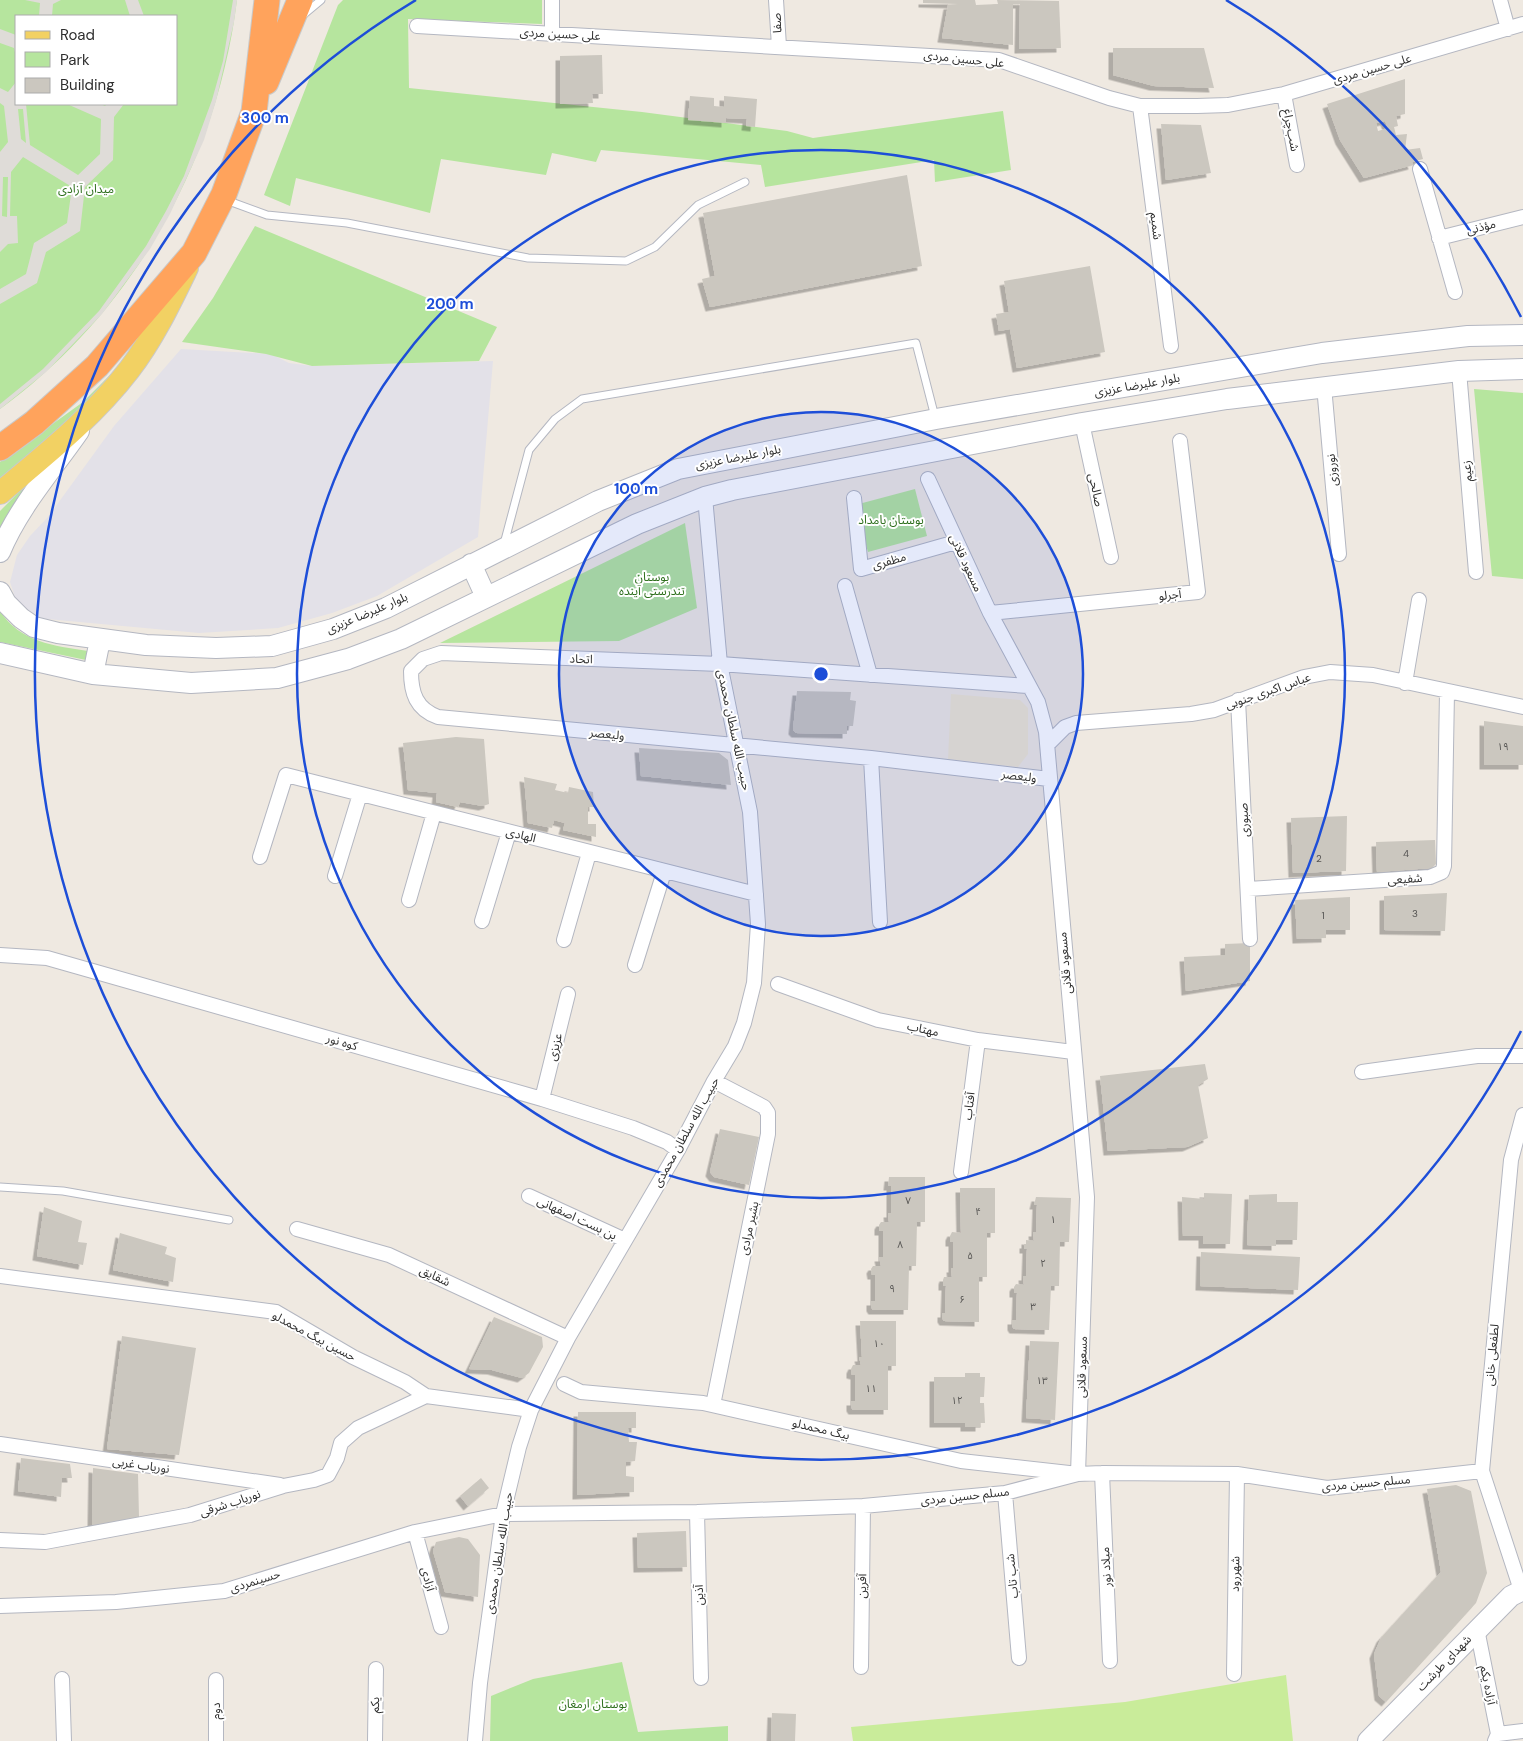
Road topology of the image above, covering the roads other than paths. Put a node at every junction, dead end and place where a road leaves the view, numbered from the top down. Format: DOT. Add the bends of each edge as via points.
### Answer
graph roads {
  1 [pos="267,0"];
  2 [pos="300,0"];
  3 [pos="321,0"];
  4 [pos="552,0"];
  5 [pos="776,0"];
  6 [pos="1500,0"];
  7 [pos="290,24"];
  8 [pos="1523,24"];
  9 [pos="417,26"];
  10 [pos="1508,29"];
  11 [pos="552,34"];
  12 [pos="778,46"];
  13 [pos="1284,94"];
  14 [pos="1140,106"];
  15 [pos="254,112"];
  16 [pos="1297,165"];
  17 [pos="1420,169"];
  18 [pos="745,182"];
  19 [pos="221,198"];
  20 [pos="1523,217"];
  21 [pos="1439,238"];
  22 [pos="194,253"];
  23 [pos="1455,292"];
  24 [pos="1523,335"];
  25 [pos="1171,346"];
  26 [pos="1523,369"];
  27 [pos="1459,370"];
  28 [pos="1324,386"];
  29 [pos="93,412"];
  30 [pos="936,418"];
  31 [pos="1082,423"];
  32 [pos="1180,441"];
  33 [pos="0,448"];
  34 [pos="699,464"];
  35 [pos="928,479"];
  36 [pos="0,493"];
  37 [pos="705,497"];
  38 [pos="854,498"];
  39 [pos="956,542"];
  40 [pos="502,549"];
  41 [pos="0,552"];
  42 [pos="1339,554"];
  43 [pos="1111,557"];
  44 [pos="471,564"];
  45 [pos="1476,572"];
  46 [pos="845,586"];
  47 [pos="0,592"];
  48 [pos="486,597"];
  49 [pos="1419,600"];
  50 [pos="990,613"];
  51 [pos="100,640"];
  52 [pos="0,653"];
  53 [pos="441,653"];
  54 [pos="720,664"];
  55 [pos="93,674"];
  56 [pos="870,676"];
  57 [pos="1405,683"];
  58 [pos="1028,686"];
  59 [pos="1447,692"];
  60 [pos="1238,700"];
  61 [pos="1523,707"];
  62 [pos="1048,744"];
  63 [pos="739,746"];
  64 [pos="871,758"];
  65 [pos="1049,779"];
  66 [pos="360,794"];
  67 [pos="434,813"];
  68 [pos="509,832"];
  69 [pos="590,853"];
  70 [pos="260,857"];
  71 [pos="664,872"];
  72 [pos="335,876"];
  73 [pos="1248,889"];
  74 [pos="756,894"];
  75 [pos="409,900"];
  76 [pos="482,921"];
  77 [pos="880,922"];
  78 [pos="1250,939"];
  79 [pos="564,940"];
  80 [pos="0,955"];
  81 [pos="635,965"];
  82 [pos="778,984"];
  83 [pos="568,994"];
  84 [pos="978,1040"];
  85 [pos="1073,1052"];
  86 [pos="1523,1056"];
  87 [pos="1362,1072"];
  88 [pos="714,1080"];
  89 [pos="542,1099"];
  90 [pos="1523,1115"];
  91 [pos="678,1150"];
  92 [pos="961,1172"];
  93 [pos="0,1187"];
  94 [pos="529,1196"];
  95 [pos="229,1220"];
  96 [pos="297,1229"];
  97 [pos="625,1240"];
  98 [pos="0,1276"];
  99 [pos="568,1338"];
  100 [pos="564,1384"];
  101 [pos="426,1396"];
  102 [pos="713,1405"];
  103 [pos="531,1410"];
  104 [pos="0,1444"];
  105 [pos="1482,1471"];
  106 [pos="1102,1473"];
  107 [pos="1078,1474"];
  108 [pos="1237,1474"];
  109 [pos="283,1486"];
  110 [pos="1005,1493"];
  111 [pos="863,1506"];
  112 [pos="697,1512"];
  113 [pos="503,1514"];
  114 [pos="415,1532"];
  115 [pos="0,1540"];
  116 [pos="1522,1590"];
  117 [pos="0,1606"];
  118 [pos="441,1627"];
  119 [pos="1477,1629"];
  120 [pos="1019,1658"];
  121 [pos="1110,1661"];
  122 [pos="861,1667"];
  123 [pos="376,1669"];
  124 [pos="1234,1674"];
  125 [pos="701,1678"];
  126 [pos="62,1679"];
  127 [pos="216,1680"];
  128 [pos="1523,1731"];
  129 [pos="1496,1738"];
  130 [pos="64,1741"];
  131 [pos="216,1741"];
  132 [pos="375,1741"];
  133 [pos="475,1741"];
  134 [pos="1368,1741"];
  1 -- 15 [label="highway"];
  2 -- 7 [label="highway"];
  3 -- 7 [label="lane"];
  4 -- 11 [label="street"];
  5 -- 12 [label="street, صفا"];
  6 -- 10 [label="street"];
  7 -- 15 [label="highway"];
  8 -- 10 [label="street, علی حسین مردی"];
  9 -- 11 [label="street, علی حسین مردی"];
  10 -- 13 [label="street, علی حسین مردی"];
  11 -- 12 [label="street, علی حسین مردی"];
  12 -- 14 [label="street, علی حسین مردی" via="999,60"];
  13 -- 14 [label="street, علی حسین مردی" via="1228,106"];
  13 -- 16 [label="street, شب‌چراغ"];
  14 -- 25 [label="street, شمیم"];
  15 -- 19 [label="highway"];
  17 -- 21 [label="street"];
  18 -- 19 [label="lane" via="698,204 655,247 626,261 528,258 347,223 267,215"];
  19 -- 22 [label="highway"];
  20 -- 21 [label="street, مؤذنی"];
  21 -- 23 [label="street"];
  22 -- 29 [label="main road" via="151,337 129,370"];
  22 -- 33 [label="highway" via="97,366 34,423"];
  24 -- 30 [label="main road, بلوار علیرضا عزیزی" via="1468,336 1322,354"];
  26 -- 27 [label="main road"];
  27 -- 28 [label="main road"];
  27 -- 45 [label="street, زعیم"];
  28 -- 31 [label="main road"];
  28 -- 42 [label="street, نوروزی"];
  29 -- 36 [label="main road"];
  29 -- 41 [label="main road" via="32,497"];
  30 -- 34 [label="main road, بلوار علیرضا عزیزی"];
  30 -- 40 [label="lane" via="916,343 582,399 555,419 529,450"];
  31 -- 37 [label="main road"];
  31 -- 43 [label="street, صالحی"];
  32 -- 50 [label="street, آجرلو" via="1198,592"];
  34 -- 37 [label="main road"];
  34 -- 40 [label="main road, بلوار علیرضا عزیزی" via="636,485"];
  35 -- 39 [label="street, مسعود قلانی"];
  37 -- 48 [label="main road" via="637,524"];
  37 -- 54 [label="street, حبیب الله سلطان محمدی"];
  38 -- 39 [label="street, مظفری" via="861,569"];
  39 -- 50 [label="street, مسعود قلانی"];
  40 -- 44 [label="main road, بلوار علیرضا عزیزی"];
  44 -- 48 [label="main road"];
  44 -- 51 [label="main road, بلوار علیرضا عزیزی" via="386,608 333,629 272,646 180,647"];
  46 -- 56 [label="street"];
  47 -- 51 [label="main road, بلوار علیرضا عزیزی" via="21,618 34,626"];
  48 -- 55 [label="main road" via="377,649 277,678 191,683"];
  49 -- 57 [label="street"];
  50 -- 58 [label="street, مسعود قلانی"];
  51 -- 55 [label="main road"];
  52 -- 55 [label="main road"];
  53 -- 54 [label="street, اتحاد"];
  53 -- 63 [label="street, ولیعصر" via="423,659 411,671 414,698 428,714"];
  54 -- 56 [label="street"];
  54 -- 63 [label="street, حبیب الله سلطان محمدی"];
  56 -- 58 [label="street"];
  57 -- 59 [label="street, عباس اکبری جنوبی"];
  57 -- 60 [label="street, عباس اکبری جنوبی" via="1374,675 1330,672 1304,677"];
  58 -- 62 [label="street, مسعود قلانی" via="1041,712"];
  59 -- 61 [label="street, عباس اکبری جنوبی"];
  59 -- 73 [label="street, شفیعی" via="1442,872 1430,877"];
  60 -- 62 [label="street, عباس اکبری جنوبی" via="1214,710 1191,714 1076,723 1064,727"];
  60 -- 73 [label="street, صبوری"];
  62 -- 65 [label="street, مسعود قلانی"];
  63 -- 64 [label="street, ولیعصر"];
  63 -- 74 [label="street, حبیب الله سلطان محمدی" via="750,812"];
  64 -- 65 [label="street, ولیعصر"];
  64 -- 77 [label="street"];
  65 -- 85 [label="street, مسعود قلانی"];
  66 -- 67 [label="street, الهادی"];
  66 -- 70 [label="street, الهادی" via="286,775"];
  66 -- 72 [label="street"];
  67 -- 68 [label="street, الهادی"];
  67 -- 75 [label="street"];
  68 -- 69 [label="street, الهادی"];
  68 -- 76 [label="street"];
  69 -- 71 [label="street, الهادی"];
  69 -- 79 [label="street"];
  71 -- 74 [label="street, الهادی"];
  71 -- 81 [label="street"];
  73 -- 78 [label="street, صبوری"];
  74 -- 88 [label="street, حبیب الله سلطان محمدی" via="758,924 754,983 735,1046"];
  80 -- 89 [label="street, کوه نور" via="47,958"];
  82 -- 84 [label="street, مهتاب" via="878,1020"];
  83 -- 89 [label="street, عزیزی"];
  84 -- 85 [label="street, مهتاب"];
  84 -- 92 [label="street, آفتاب"];
  85 -- 107 [label="street, مسعود قلانی" via="1087,1197"];
  86 -- 87 [label="street" via="1477,1056"];
  88 -- 91 [label="street, حبیب الله سلطان محمدی"];
  88 -- 102 [label="street, بشیر مرادی" via="764,1107 768,1114 768,1134"];
  89 -- 91 [label="street, کوه نور" via="633,1128"];
  90 -- 105 [label="street, لطفعلی خانی" via="1511,1160"];
  91 -- 97 [label="street, حبیب الله سلطان محمدی"];
  93 -- 95 [label="lane" via="63,1190"];
  94 -- 97 [label="street, بن بست اصفهانی"];
  96 -- 99 [label="street, شقایق" via="389,1255"];
  97 -- 99 [label="street, حبیب الله سلطان محمدی"];
  98 -- 101 [label="street, حسین بیگ محمدلو" via="276,1312"];
  99 -- 103 [label="street, حبیب الله سلطان محمدی"];
  100 -- 102 [label="street, بیگ محمدلو" via="581,1392"];
  101 -- 103 [label="street, حسین بیگ محمدلو"];
  101 -- 109 [label="street, نوریاب شرقی" via="358,1428 341,1443 328,1475"];
  102 -- 107 [label="street, بیگ محمدلو" via="961,1461"];
  103 -- 113 [label="street, حبیب الله سلطان محمدی"];
  104 -- 109 [label="street, نوریاب غربی"];
  105 -- 108 [label="street, مسلم حسین مردی" via="1327,1488"];
  105 -- 116 [label="street, لطفعلی خانی"];
  106 -- 107 [label="street, مسلم حسین مردی"];
  106 -- 108 [label="street, مسلم حسین مردی"];
  106 -- 121 [label="street, میلاد نور"];
  107 -- 110 [label="street, مسلم حسین مردی"];
  108 -- 124 [label="street, شهررود"];
  109 -- 115 [label="street, نوریاب شرقی" via="190,1515 45,1542"];
  110 -- 111 [label="street, مسلم حسین مردی"];
  110 -- 120 [label="street, شب تاب"];
  111 -- 112 [label="street, مسلم حسین مردی"];
  111 -- 122 [label="street, آفرین"];
  112 -- 113 [label="street, مسلم حسین مردی"];
  112 -- 125 [label="street, آذین"];
  113 -- 114 [label="street, حسینمردی"];
  113 -- 133 [label="street, حبیب الله سلطان محمدی"];
  114 -- 117 [label="street, حسینمردی" via="224,1591 116,1602"];
  114 -- 118 [label="street, آزادی"];
  116 -- 119 [label="main road, شهدای طرشت" via="1511,1596"];
  119 -- 129 [label="street, آزاده یکم"];
  119 -- 134 [label="main road, شهدای طرشت"];
  123 -- 132 [label="street, یکم"];
  126 -- 130 [label="street"];
  127 -- 131 [label="street, دوم"];
  128 -- 129 [label="street"];
}
